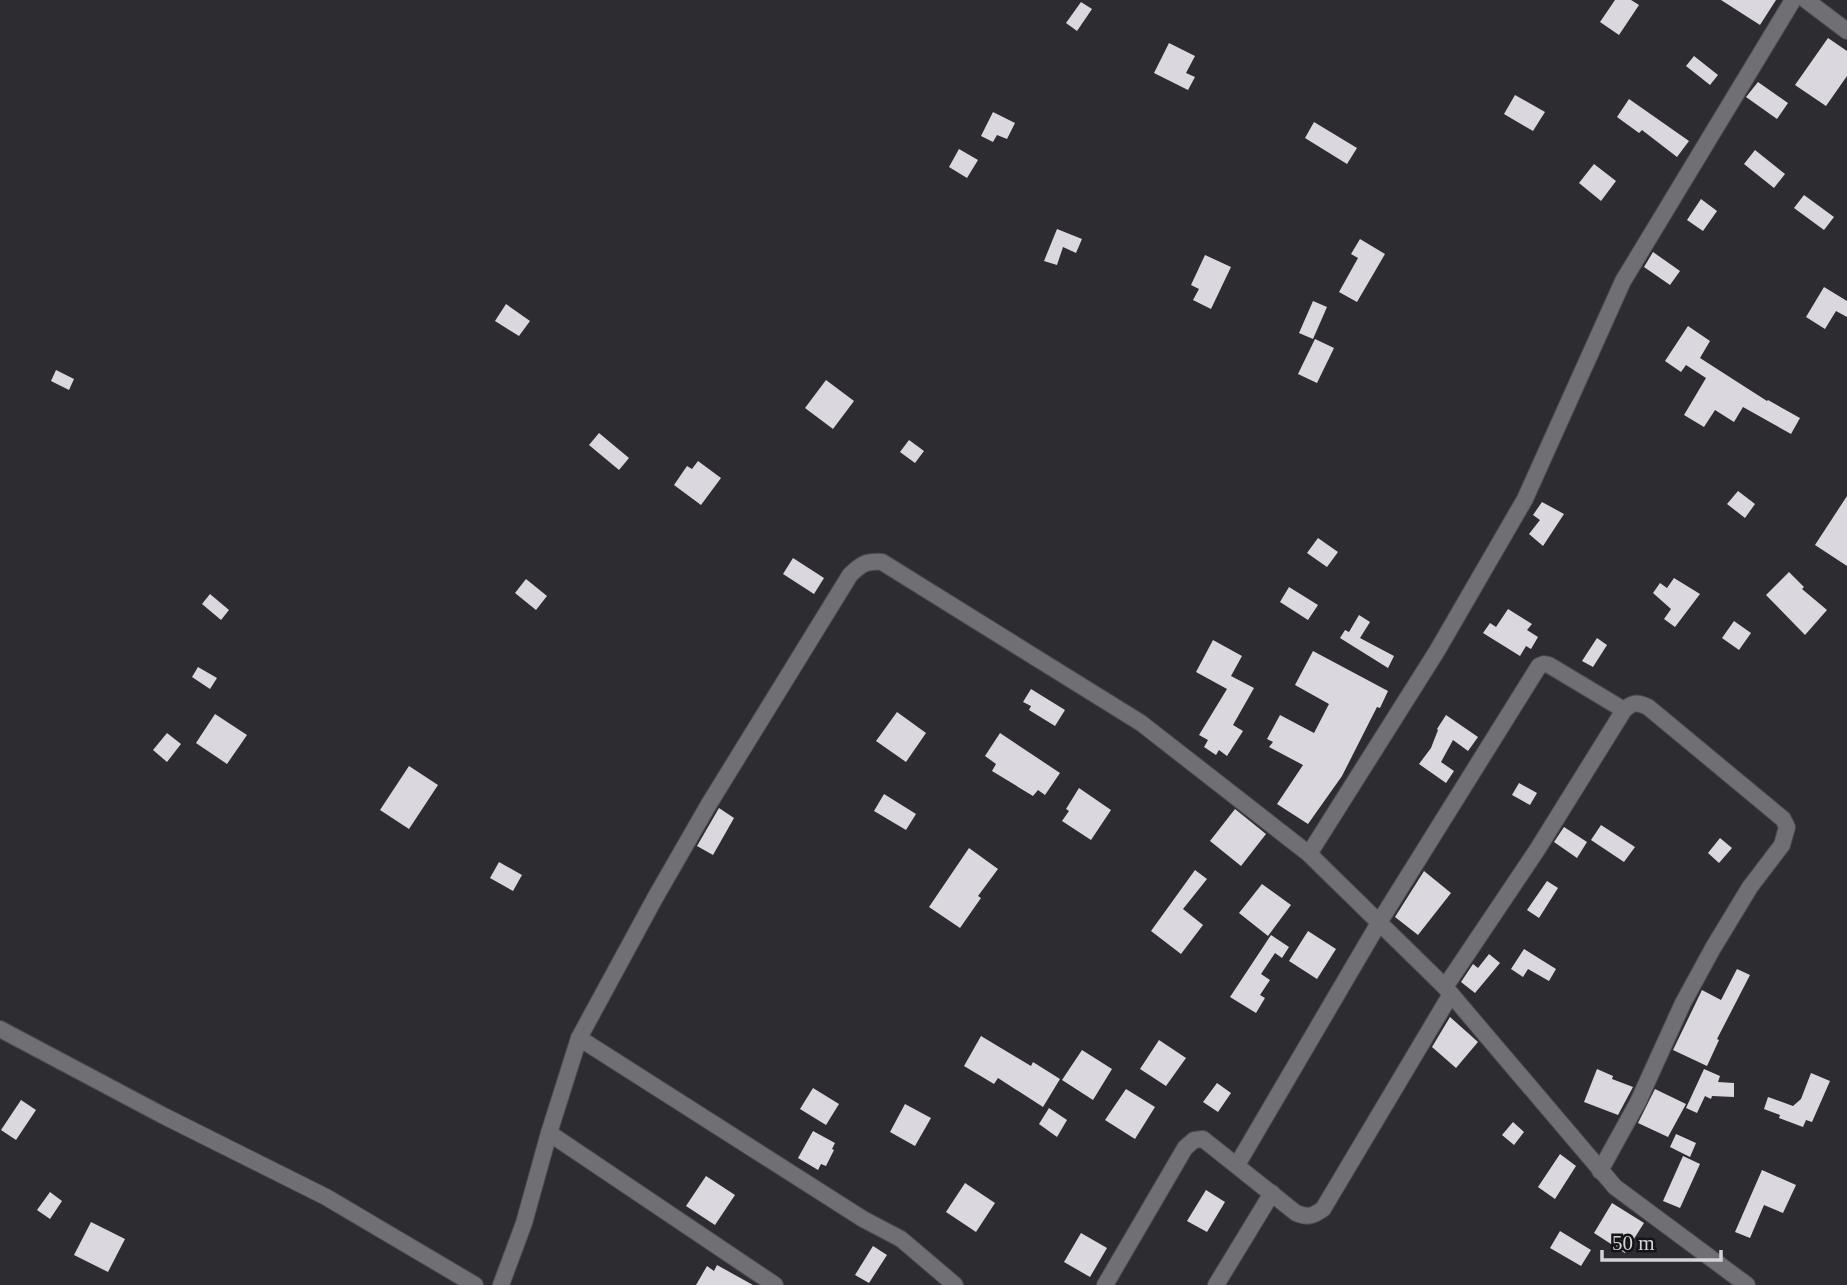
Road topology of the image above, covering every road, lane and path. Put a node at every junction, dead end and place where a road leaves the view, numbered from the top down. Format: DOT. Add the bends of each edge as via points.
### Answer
graph roads {
  1 [pos="1793,0"];
  2 [pos="1806,0"];
  3 [pos="1847,31"];
  4 [pos="1624,710"];
  5 [pos="1308,854"];
  6 [pos="1380,921"];
  7 [pos="1448,990"];
  8 [pos="0,1029"];
  9 [pos="579,1038"];
  10 [pos="549,1133"];
  11 [pos="1237,1165"];
  12 [pos="1600,1171"];
  13 [pos="1272,1193"];
  14 [pos="1737,1282"];
  15 [pos="475,1285"];
  16 [pos="501,1285"];
  17 [pos="775,1285"];
  18 [pos="955,1285"];
  19 [pos="1105,1285"];
  20 [pos="1216,1285"];
  1 -- 5 [label="street" via="1623,281 1525,499 1437,651"];
  2 -- 3 [label="street"];
  4 -- 6 [label="street" via="1549,665 1539,666"];
  4 -- 7 [label="street"];
  4 -- 12 [label="street" via="1639,702 1648,707 1787,827 1782,845 1751,887 1683,1003"];
  5 -- 6 [label="street"];
  5 -- 9 [label="street" via="1141,723 882,562 862,563 850,575 709,804"];
  6 -- 7 [label="street"];
  6 -- 11 [label="street"];
  7 -- 12 [label="street"];
  7 -- 13 [label="street" via="1323,1209 1306,1217"];
  8 -- 15 [label="street" via="326,1197"];
  9 -- 10 [label="street"];
  9 -- 18 [label="street" via="901,1239"];
  10 -- 16 [label="street"];
  10 -- 17 [label="street"];
  11 -- 13 [label="street"];
  11 -- 19 [label="street" via="1203,1139 1185,1148"];
  12 -- 14 [label="street"];
  13 -- 20 [label="street"];
}
